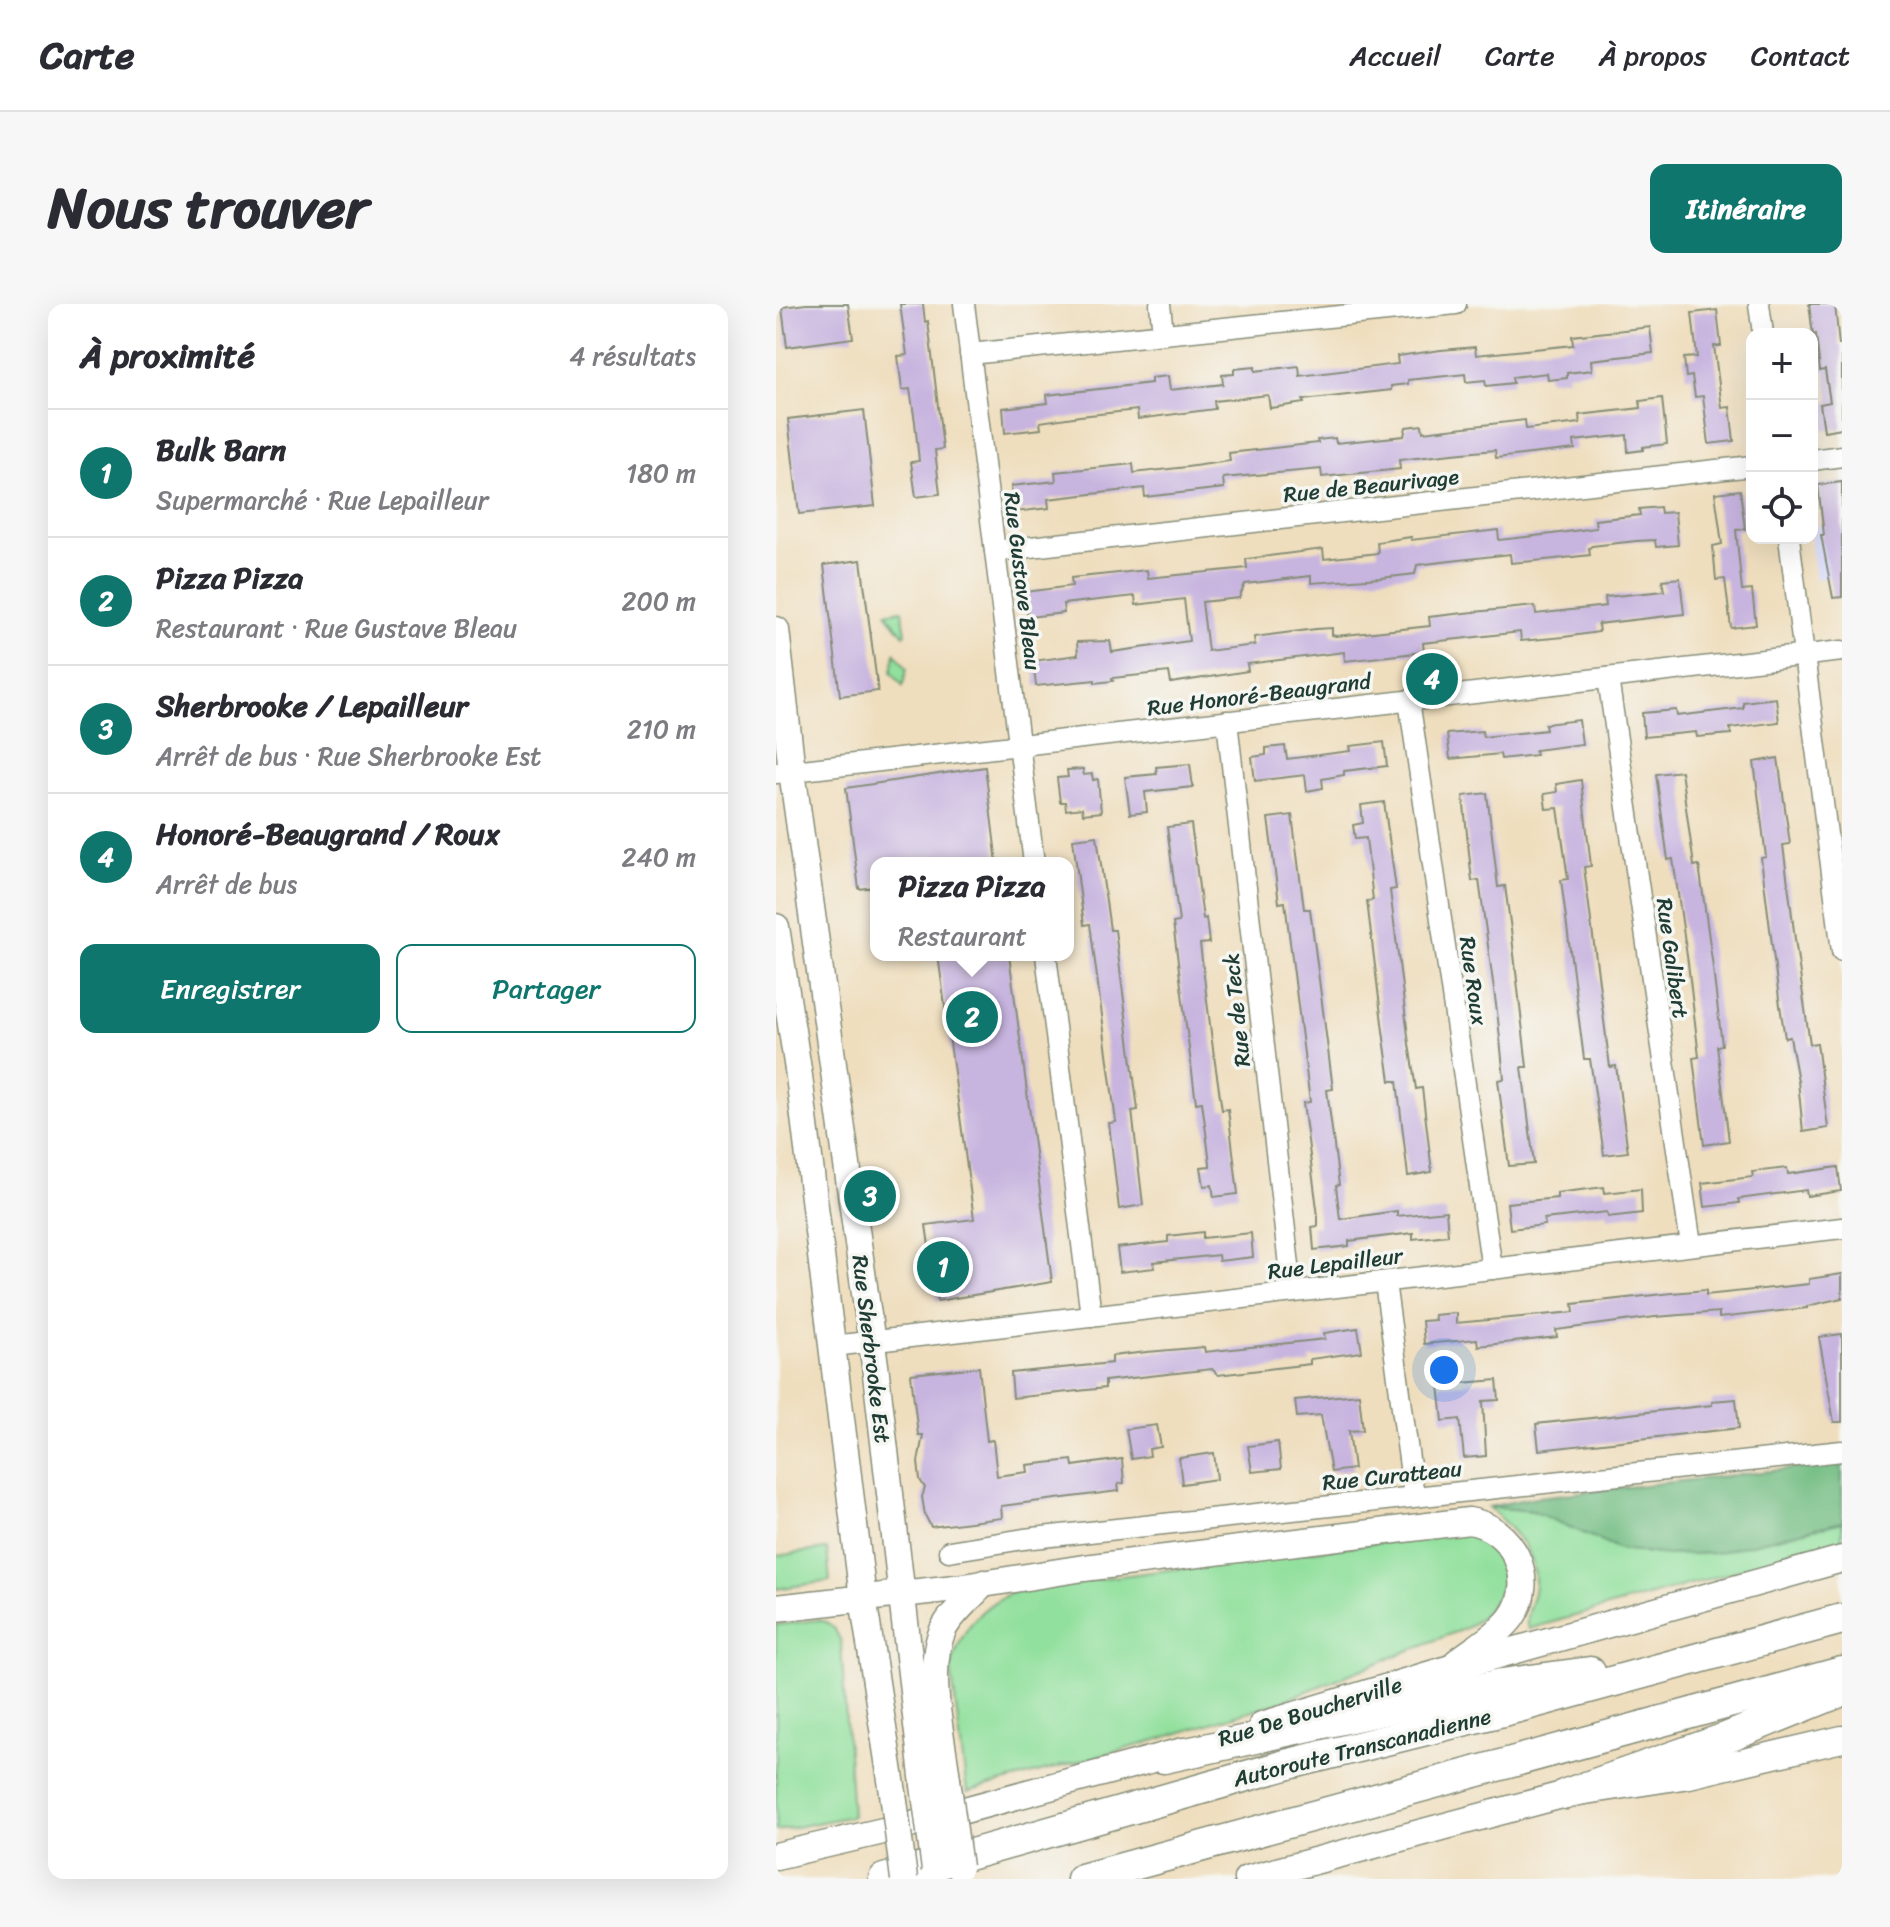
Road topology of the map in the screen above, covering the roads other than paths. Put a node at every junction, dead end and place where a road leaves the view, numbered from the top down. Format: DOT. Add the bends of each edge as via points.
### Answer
graph roads {
  1 [pos="964,304"];
  2 [pos="1160,304"];
  3 [pos="1456,304"];
  4 [pos="1759,304"];
  5 [pos="1354,309"];
  6 [pos="1762,328"];
  7 [pos="1163,334"];
  8 [pos="970,354"];
  9 [pos="1842,456"];
  10 [pos="1818,459"];
  11 [pos="1746,467"];
  12 [pos="1790,544"];
  13 [pos="995,551"];
  14 [pos="776,630"];
  15 [pos="1842,651"];
  16 [pos="1804,655"];
  17 [pos="1608,678"];
  18 [pos="1409,700"];
  19 [pos="1227,721"];
  20 [pos="1020,745"];
  21 [pos="784,772"];
  22 [pos="1033,857"];
  23 [pos="1837,880"];
  24 [pos="776,927"];
  25 [pos="1842,951"];
  26 [pos="1047,961"];
  27 [pos="1842,1228"];
  28 [pos="1691,1245"];
  29 [pos="1492,1269"];
  30 [pos="1385,1282"];
  31 [pos="1292,1292"];
  32 [pos="1091,1316"];
  33 [pos="871,1341"];
  34 [pos="833,1346"];
  35 [pos="1842,1451"];
  36 [pos="1414,1496"];
  37 [pos="949,1551"];
  38 [pos="1842,1559"];
  39 [pos="984,1583"];
  40 [pos="901,1594"];
  41 [pos="863,1598"];
  42 [pos="776,1608"];
  43 [pos="1842,1619"];
  44 [pos="1715,1655"];
  45 [pos="1448,1669"];
  46 [pos="1842,1672"];
  47 [pos="1842,1691"];
  48 [pos="1842,1739"];
  49 [pos="1164,1758"];
  50 [pos="936,1782"];
  51 [pos="1566,1794"];
  52 [pos="776,1856"];
  53 [pos="1329,1857"];
  54 [pos="884,1879"];
  55 [pos="904,1879"];
  56 [pos="936,1879"];
  57 [pos="957,1879"];
  58 [pos="1082,1879"];
  59 [pos="1247,1879"];
  60 [pos="1308,1879"];
  1 -- 8 [label="street, Rue Gustave Bleau"];
  2 -- 7 [label="street"];
  3 -- 5 [label="street"];
  4 -- 6 [label="street"];
  5 -- 7 [label="street"];
  7 -- 8 [label="street"];
  8 -- 13 [label="street, Rue Gustave Bleau"];
  9 -- 10 [label="street"];
  11 -- 13 [label="street, Rue de Beaurivage"];
  12 -- 16 [label="street"];
  13 -- 20 [label="street, Rue Gustave Bleau"];
  14 -- 21 [label="main road, Rue Sherbrooke Est"];
  15 -- 16 [label="street, Rue Honoré-Beaugrand"];
  16 -- 17 [label="street, Rue Honoré-Beaugrand"];
  16 -- 23 [label="street"];
  17 -- 18 [label="street, Rue Honoré-Beaugrand"];
  17 -- 28 [label="street, Rue Galibert"];
  18 -- 19 [label="street, Rue Honoré-Beaugrand"];
  18 -- 29 [label="street, Rue Roux"];
  19 -- 20 [label="street, Rue Honoré-Beaugrand"];
  19 -- 31 [label="street, Rue de Teck"];
  20 -- 21 [label="street, Rue Honoré-Beaugrand"];
  20 -- 22 [label="street, Rue Gustave Bleau"];
  21 -- 33 [label="main road, Rue Sherbrooke Est" via="847,1152"];
  23 -- 25 [label="street"];
  24 -- 34 [label="main road, Rue Sherbrooke Est"];
  26 -- 32 [label="street"];
  27 -- 28 [label="street, Rue Lepailleur"];
  28 -- 29 [label="street, Rue Lepailleur"];
  29 -- 30 [label="street, Rue Lepailleur"];
  30 -- 31 [label="street, Rue Lepailleur"];
  30 -- 36 [label="street"];
  31 -- 32 [label="street, Rue Lepailleur"];
  32 -- 33 [label="street, Rue Lepailleur"];
  33 -- 34 [label="street, Rue Lepailleur"];
  33 -- 40 [label="main road, Rue Sherbrooke Est"];
  34 -- 41 [label="main road, Rue Sherbrooke Est"];
  35 -- 36 [label="street, Rue Curatteau"];
  36 -- 37 [label="street, Rue Curatteau"];
  38 -- 45 [label="main road, Rue De Boucherville"];
  39 -- 40 [label="main road"];
  39 -- 45 [label="main road" via="1449,1522 1482,1524 1501,1535 1515,1553 1522,1581 1519,1602 1509,1620"];
  39 -- 50 [label="main road" via="950,1619 937,1648"];
  40 -- 41 [label="main road"];
  40 -- 50 [label="main road, Rue Sherbrooke Est"];
  41 -- 42 [label="main road"];
  41 -- 55 [label="main road, Rue Sherbrooke Est, bridge"];
  43 -- 44 [label="highway, Autoroute Transcanadienne"];
  44 -- 49 [label="highway" via="1502,1684"];
  44 -- 54 [label="highway, Autoroute Transcanadienne" via="1275,1768"];
  45 -- 49 [label="main road, Rue De Boucherville"];
  46 -- 58 [label="highway"];
  47 -- 51 [label="highway"];
  48 -- 51 [label="main road" via="1689,1775"];
  49 -- 52 [label="main road, Rue De Boucherville"];
  50 -- 56 [label="main road, Rue Sherbrooke Est, bridge"];
  50 -- 57 [label="main road, bridge" via="959,1867"];
  51 -- 53 [label="main road"];
  53 -- 59 [label="main road"];
  53 -- 60 [label="main road"];
}
